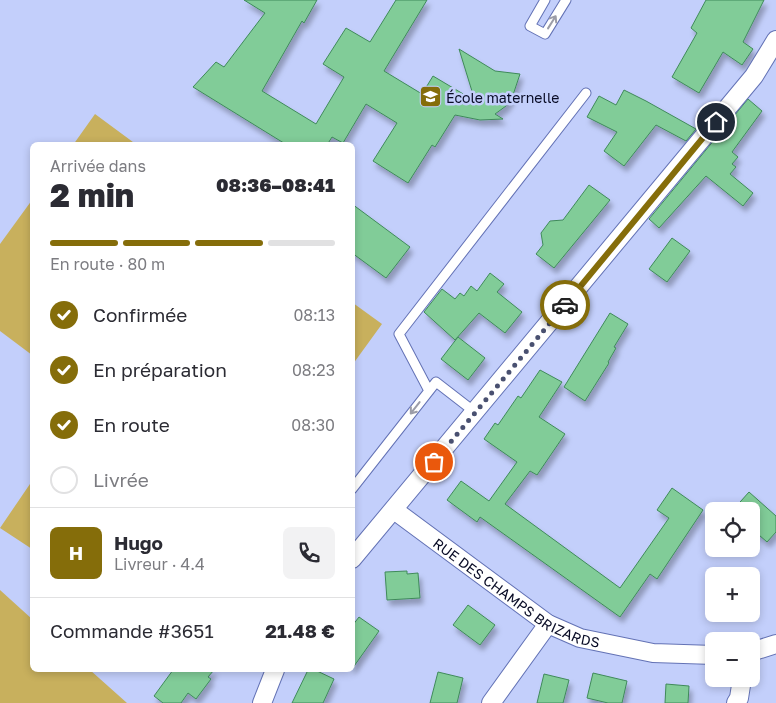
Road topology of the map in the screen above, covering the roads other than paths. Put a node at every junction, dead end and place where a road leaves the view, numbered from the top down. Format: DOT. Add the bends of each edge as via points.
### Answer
graph roads {
  1 [pos="545,0"];
  2 [pos="566,0"];
  3 [pos="776,40"];
  4 [pos="586,94"];
  5 [pos="429,391"];
  6 [pos="476,413"];
  7 [pos="355,485"];
  8 [pos="394,510"];
  9 [pos="355,556"];
  10 [pos="548,624"];
  11 [pos="776,644"];
  12 [pos="760,649"];
  13 [pos="705,655"];
  14 [pos="270,672"];
  15 [pos="741,687"];
  16 [pos="262,703"];
  17 [pos="491,703"];
  18 [pos="736,703"];
  1 -- 2 [label="lane, one-way" via="530,26 545,34"];
  3 -- 6 [label="street" via="754,76"];
  4 -- 5 [label="lane" via="399,334"];
  5 -- 6 [label="lane" via="436,382"];
  5 -- 7 [label="lane, one-way"];
  6 -- 8 [label="street"];
  8 -- 9 [label="street"];
  8 -- 10 [label="street, RUE DES CHAMPS BRIZARDS"];
  10 -- 13 [label="street, RUE DES CHAMPS BRIZARDS" via="580,638 653,652"];
  10 -- 17 [label="street"];
  11 -- 12 [label="street"];
  14 -- 16 [label="street"];
  15 -- 18 [label="street"];
}
